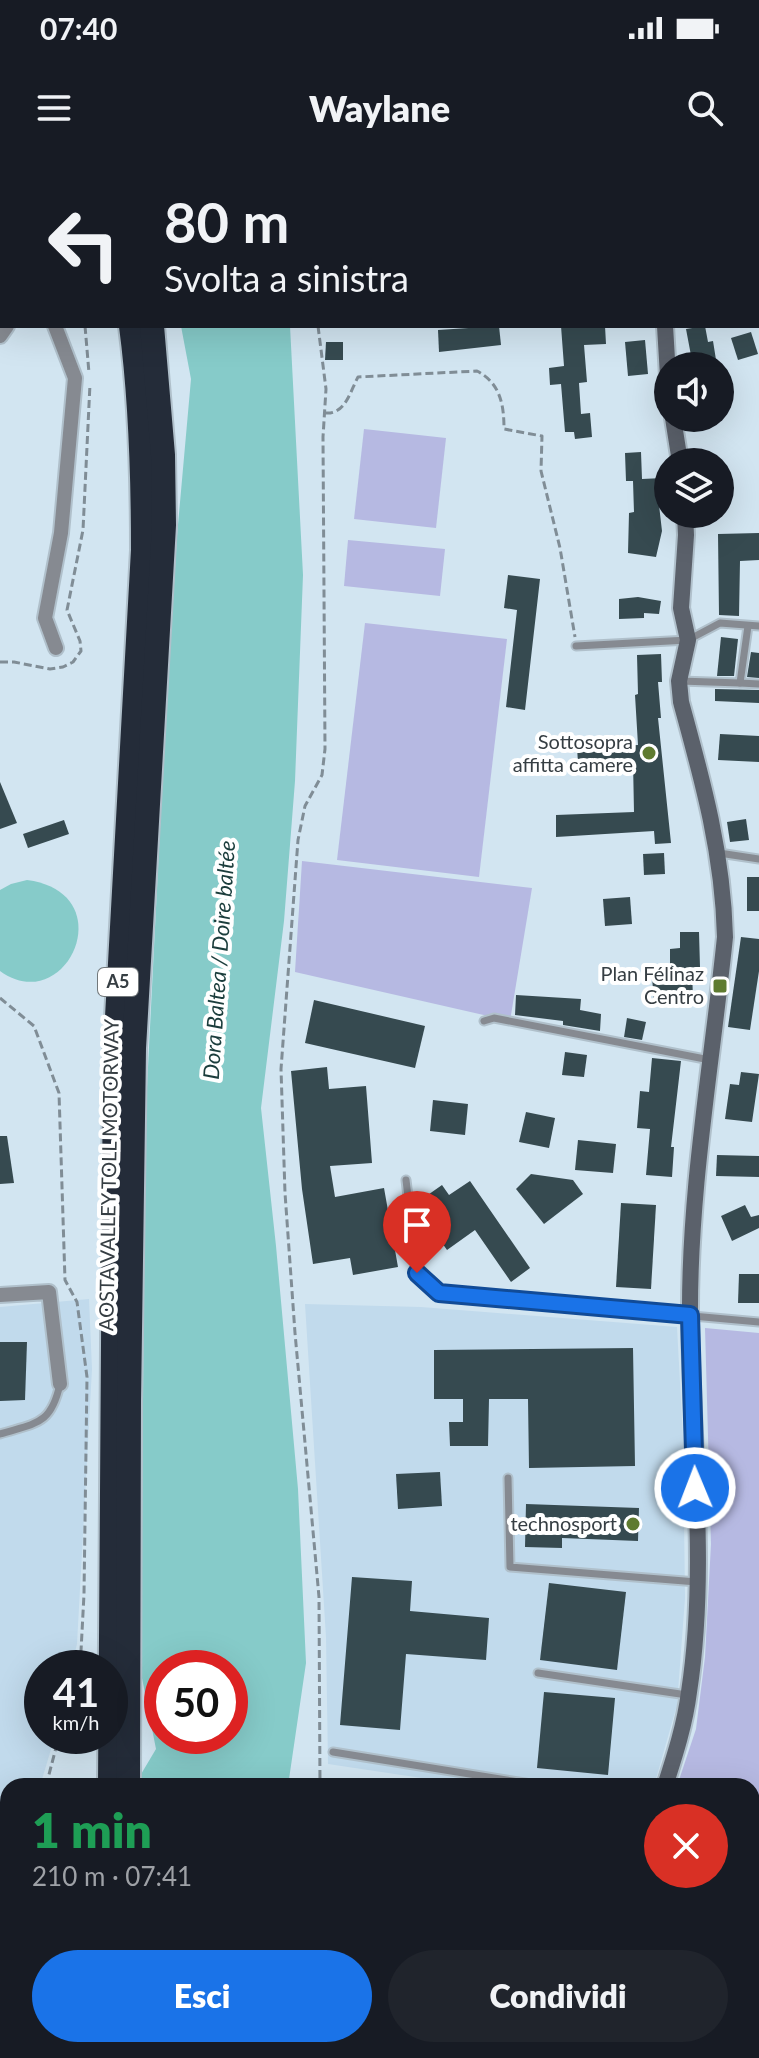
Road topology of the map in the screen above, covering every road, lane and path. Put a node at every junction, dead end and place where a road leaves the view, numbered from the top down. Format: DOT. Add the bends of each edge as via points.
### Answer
graph roads {
  1 [pos="56,328"];
  2 [pos="131,328"];
  3 [pos="152,328"];
  4 [pos="318,328"];
  5 [pos="665,328"];
  6 [pos="667,352"];
  7 [pos="325,413"];
  8 [pos="686,528"];
  9 [pos="748,626"];
  10 [pos="759,626"];
  11 [pos="688,640"];
  12 [pos="576,646"];
  13 [pos="56,648"];
  14 [pos="679,681"];
  15 [pos="740,683"];
  16 [pos="759,684"];
  17 [pos="719,853"];
  18 [pos="759,859"];
  19 [pos="0,998"];
  20 [pos="484,1021"];
  21 [pos="712,1060"];
  22 [pos="406,1180"];
  23 [pos="0,1295"];
  24 [pos="690,1315"];
  25 [pos="759,1322"];
  26 [pos="60,1384"];
  27 [pos="0,1434"];
  28 [pos="508,1478"];
  29 [pos="697,1582"];
  30 [pos="81,1650"];
  31 [pos="538,1673"];
  32 [pos="689,1695"];
  33 [pos="333,1752"];
  34 [pos="54,1754"];
  35 [pos="48,1778"];
  36 [pos="110,1778"];
  37 [pos="128,1778"];
  38 [pos="320,1778"];
  39 [pos="494,1778"];
  40 [pos="667,1778"];
  1 -- 13 [label="street" via="75,378 61,533 45,618"];
  2 -- 36 [label="highway, AOSTA VALLEY TOLL MOTORWAY / A5" via="139,381 143,550 115,1053"];
  3 -- 37 [label="highway, AOSTA VALLEY TOLL MOTORWAY / A5" via="164,525 134,1048"];
  4 -- 7 [label="path"];
  5 -- 6 [label="main road"];
  7 -- 12 [label="path" via="340,410 358,377 477,371 489,377 498,389 504,429 542,436 541,471"];
  7 -- 38 [label="path" via="325,749 322,775 305,806 298,840 281,1069 293,1317 319,1597"];
  8 -- 11 [label="main road" via="681,608"];
  9 -- 10 [label="lane"];
  9 -- 11 [label="lane" via="720,623"];
  9 -- 15 [label="lane"];
  11 -- 12 [label="lane"];
  11 -- 14 [label="main road"];
  14 -- 15 [label="lane"];
  14 -- 17 [label="main road"];
  15 -- 16 [label="lane"];
  17 -- 18 [label="lane"];
  17 -- 21 [label="main road" via="725,937"];
  19 -- 30 [label="path" via="34,1026 59,1093 65,1280 77,1302 87,1377"];
  20 -- 21 [label="lane" via="494,1018"];
  21 -- 24 [label="main road" via="694,1222"];
  22 -- 24 [label="lane" via="417,1273 439,1293"];
  23 -- 26 [label="street" via="49,1292"];
  24 -- 25 [label="lane"];
  24 -- 29 [label="main road"];
  26 -- 27 [label="lane" via="55,1408 39,1422"];
  28 -- 29 [label="lane" via="510,1567"];
  29 -- 32 [label="main road"];
  31 -- 32 [label="lane"];
  32 -- 40 [label="main road"];
  33 -- 39 [label="lane"];
  34 -- 35 [label="path"];
}
